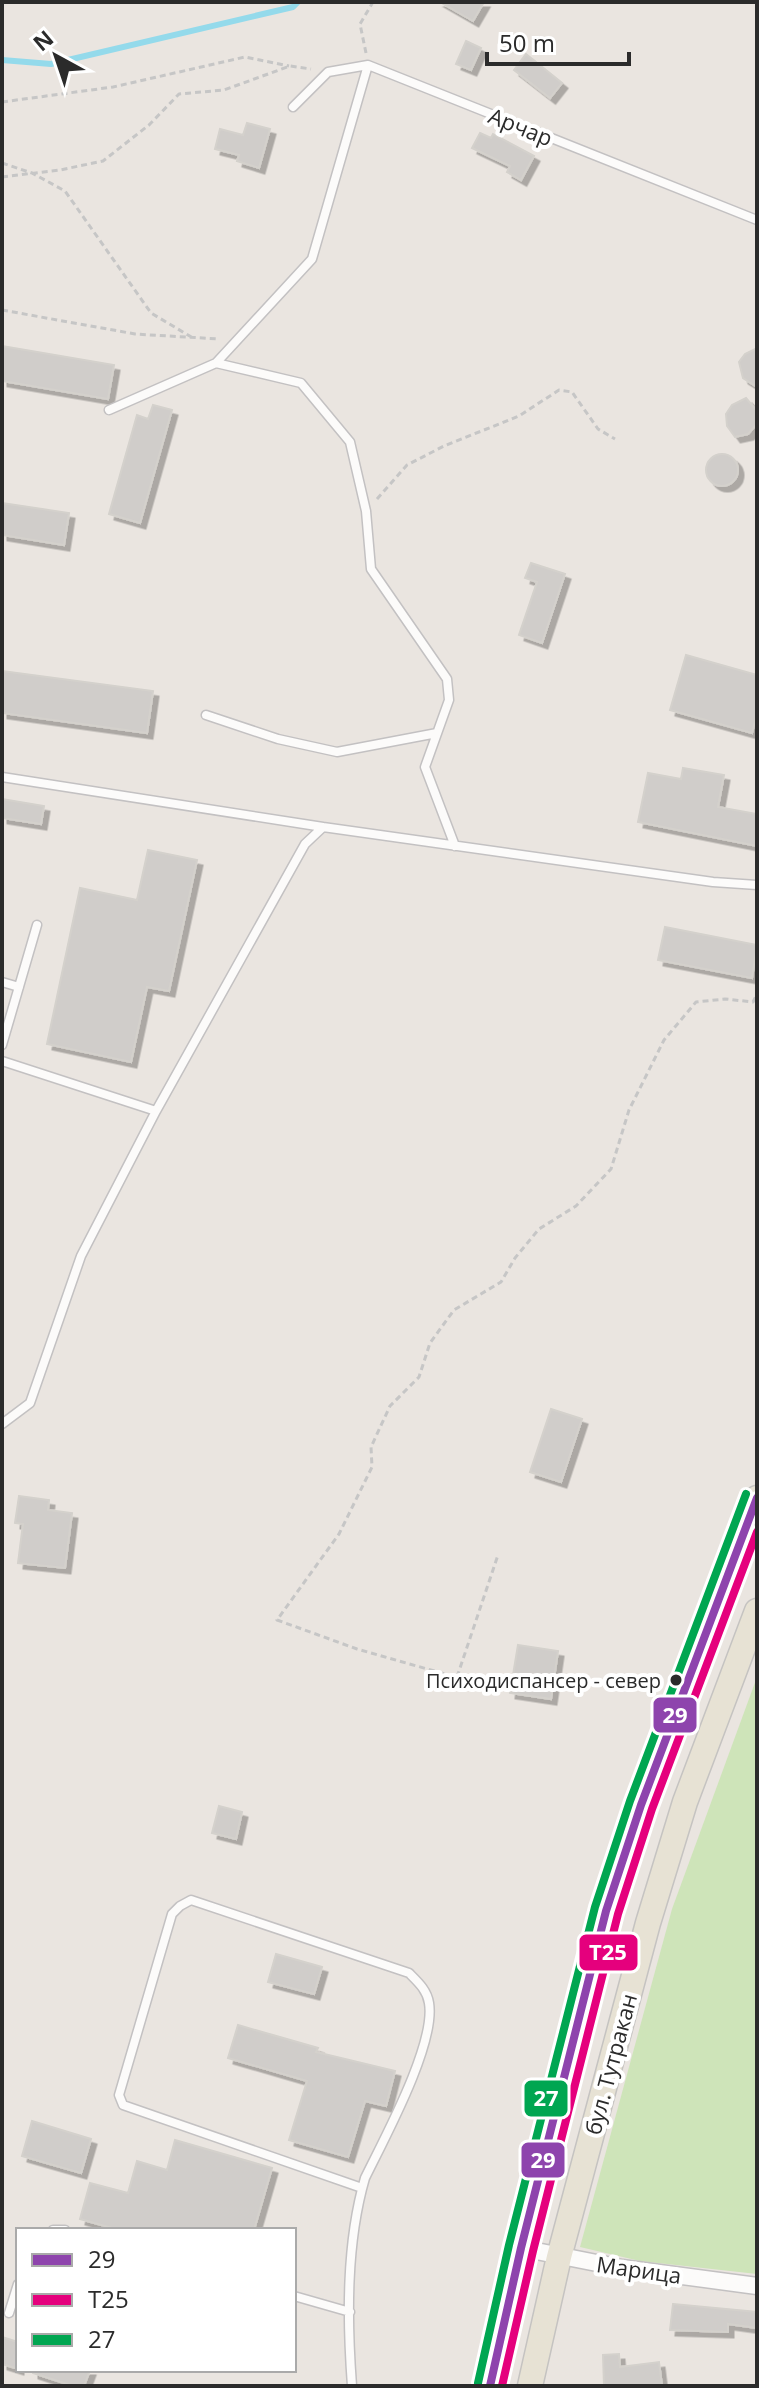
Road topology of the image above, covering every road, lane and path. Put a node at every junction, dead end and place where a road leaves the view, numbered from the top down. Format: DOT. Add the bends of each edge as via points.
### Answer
graph roads {
  1 [pos="373,2"];
  2 [pos="368,65"];
  3 [pos="290,66"];
  4 [pos="328,72"];
  5 [pos="2,102"];
  6 [pos="293,107"];
  7 [pos="2,163"];
  8 [pos="32,173"];
  9 [pos="2,177"];
  10 [pos="757,220"];
  11 [pos="2,310"];
  12 [pos="193,338"];
  13 [pos="238,341"];
  14 [pos="216,363"];
  15 [pos="109,410"];
  16 [pos="615,439"];
  17 [pos="366,511"];
  18 [pos="206,715"];
  19 [pos="437,733"];
  20 [pos="2,777"];
  21 [pos="323,827"];
  22 [pos="455,846"];
  23 [pos="757,885"];
  24 [pos="37,925"];
  25 [pos="2,982"];
  26 [pos="19,987"];
  27 [pos="757,994"];
  28 [pos="2,1045"];
  29 [pos="2,1061"];
  30 [pos="156,1111"];
  31 [pos="2,1424"];
  32 [pos="757,1498"];
  33 [pos="498,1555"];
  34 [pos="757,1611"];
  35 [pos="457,1677"];
  36 [pos="473,1682"];
  37 [pos="362,2188"];
  38 [pos="521,2248"];
  39 [pos="559,2257"];
  40 [pos="757,2286"];
  41 [pos="16,2290"];
  42 [pos="296,2297"];
  43 [pos="350,2312"];
  44 [pos="9,2313"];
  45 [pos="352,2386"];
  46 [pos="490,2386"];
  47 [pos="530,2386"];
  1 -- 2 [label="path" via="360,24"];
  2 -- 4 [label="lane"];
  2 -- 10 [label="lane, Арчар"];
  2 -- 13 [label="lane" via="312,259"];
  3 -- 4 [label="path"];
  3 -- 5 [label="path" via="245,57 113,87"];
  3 -- 8 [label="path" via="224,90 179,94 103,161"];
  4 -- 6 [label="lane"];
  7 -- 8 [label="path"];
  8 -- 9 [label="path"];
  8 -- 12 [label="path" via="65,191 151,313"];
  11 -- 12 [label="path" via="135,334"];
  12 -- 13 [label="path"];
  13 -- 14 [label="lane"];
  14 -- 15 [label="lane"];
  14 -- 17 [label="lane" via="301,383 350,442"];
  16 -- 17 [label="path" via="598,429 572,392 559,390 519,416 407,465"];
  17 -- 19 [label="lane" via="371,569 447,679 449,700"];
  18 -- 19 [label="lane" via="337,752"];
  19 -- 22 [label="lane" via="425,767"];
  20 -- 21 [label="lane"];
  21 -- 22 [label="lane"];
  21 -- 30 [label="lane" via="305,844"];
  22 -- 23 [label="lane"];
  24 -- 26 [label="lane"];
  25 -- 26 [label="lane"];
  26 -- 28 [label="lane"];
  27 -- 35 [label="path" via="753,1002 696,1002 664,1040 629,1110 611,1169 576,1206 539,1229 501,1282 454,1310 430,1343 419,1377 390,1406 371,1447 372,1467 339,1534 277,1620"];
  29 -- 30 [label="lane"];
  30 -- 31 [label="lane" via="81,1256 30,1403"];
  32 -- 38 [label="main road, бул. Тутракан" via="618,1871"];
  33 -- 35 [label="path"];
  34 -- 39 [label="main road, бул. Тутракан" via="661,1879"];
  35 -- 36 [label="path"];
  37 -- 37 [label="lane" via="407,2091 431,2021 423,1987 409,1973 359,1954 191,1900 180,1906 172,1914 119,2095 123,2105"];
  37 -- 43 [label="lane" via="351,2240"];
  38 -- 39 [label="street, Марица"];
  38 -- 46 [label="main road, бул. Тутракан"];
  39 -- 40 [label="street, Марица"];
  39 -- 47 [label="main road, бул. Тутракан"];
  41 -- 44 [label="lane"];
  42 -- 43 [label="lane"];
  43 -- 45 [label="lane"];
}
